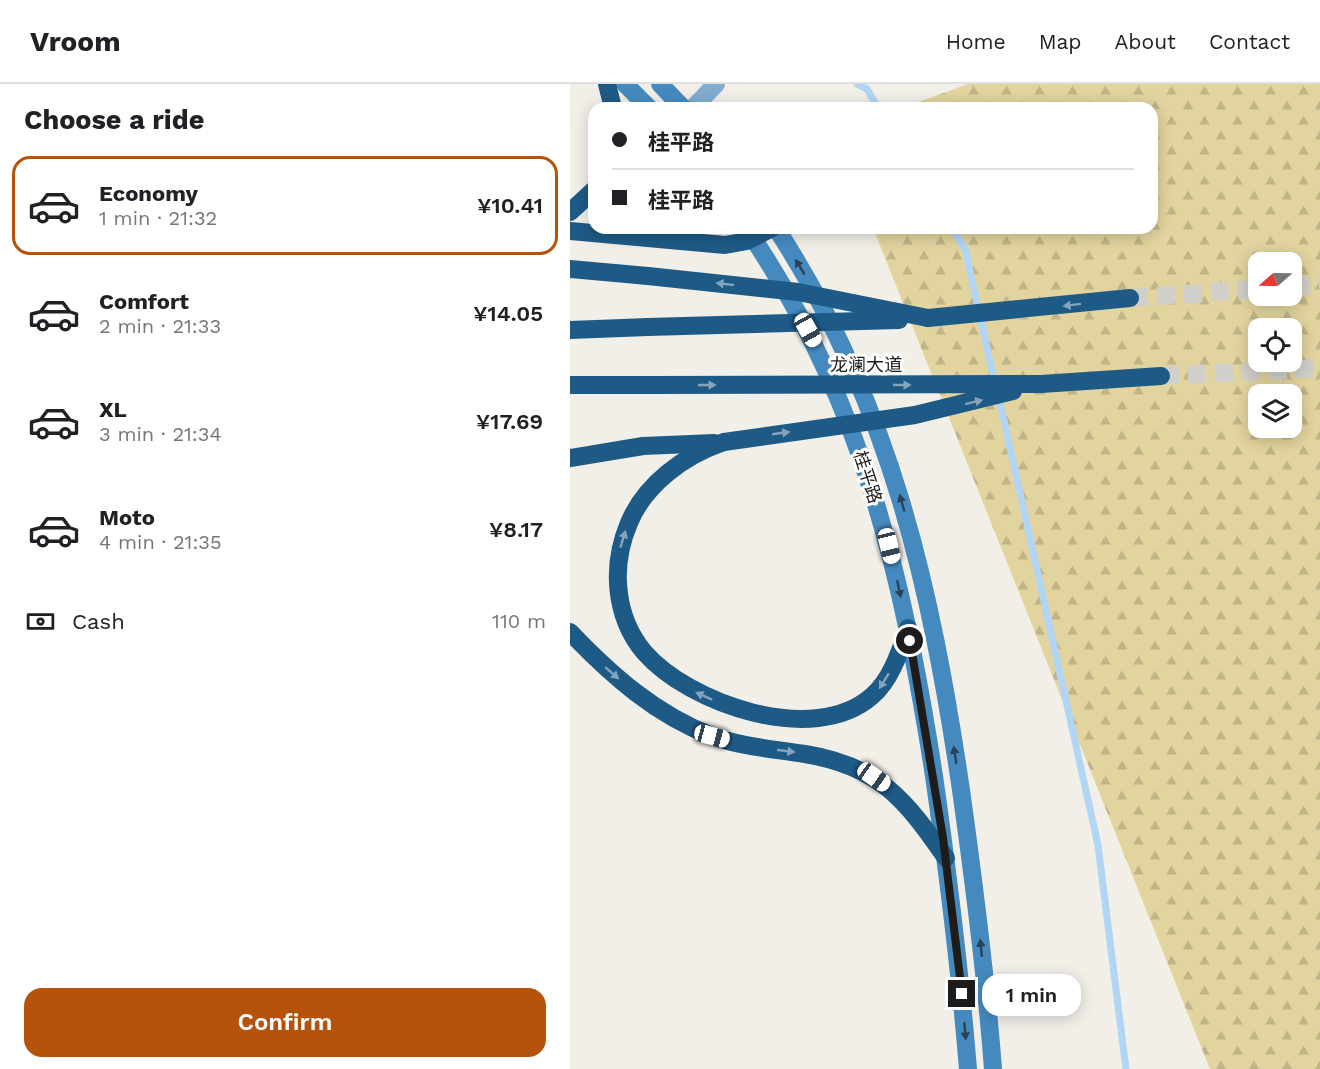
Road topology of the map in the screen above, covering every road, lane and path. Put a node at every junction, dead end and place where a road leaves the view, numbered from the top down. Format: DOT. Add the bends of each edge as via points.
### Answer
graph roads {
  1 [pos="607,84"];
  2 [pos="625,84"];
  3 [pos="660,84"];
  4 [pos="716,84"];
  5 [pos="612,102"];
  6 [pos="643,102"];
  7 [pos="676,102"];
  8 [pos="699,102"];
  9 [pos="588,196"];
  10 [pos="570,212"];
  11 [pos="570,231"];
  12 [pos="588,233"];
  13 [pos="603,234"];
  14 [pos="748,234"];
  15 [pos="751,234"];
  16 [pos="778,234"];
  17 [pos="570,269"];
  18 [pos="1130,298"];
  19 [pos="928,318"];
  20 [pos="570,330"];
  21 [pos="1161,376"];
  22 [pos="1041,384"];
  23 [pos="570,385"];
  24 [pos="724,442"];
  25 [pos="570,458"];
  26 [pos="908,628"];
  27 [pos="570,632"];
  28 [pos="945,858"];
  29 [pos="969,1069"];
  30 [pos="993,1069"];
  1 -- 5 [label="highway"];
  2 -- 6 [label="street"];
  3 -- 7 [label="street"];
  4 -- 8 [label="street"];
  9 -- 10 [label="highway"];
  11 -- 12 [label="highway"];
  13 -- 14 [label="highway" via="724,245"];
  15 -- 26 [label="street, 桂平路, one-way" via="817,348 846,414 874,494"];
  30 -- 16 [label="street, 桂平路, one-way" via="978,912 951,726 913,539 895,476 855,371 819,300"];
  19 -- 17 [label="highway, one-way, bridge" via="798,292"];
  18 -- 19 [label="highway, one-way"];
  19 -- 20 [label="highway, bridge"];
  21 -- 22 [label="highway, 龙澜大道"];
  23 -- 22 [label="highway, 龙澜大道, one-way, bridge"];
  24 -- 22 [label="highway, one-way, bridge" via="915,415"];
  24 -- 25 [label="highway" via="643,446"];
  26 -- 24 [label="highway, one-way" via="893,667 874,695 849,710 813,718 768,715 697,693 644,652 627,622 618,588 620,550 626,531 642,499 660,480 697,454"];
  26 -- 28 [label="street, 桂平路"];
  27 -- 28 [label="highway, one-way" via="615,677 678,721 749,746 825,757 861,769 906,806"];
  28 -- 29 [label="street, 桂平路, one-way"];
}
